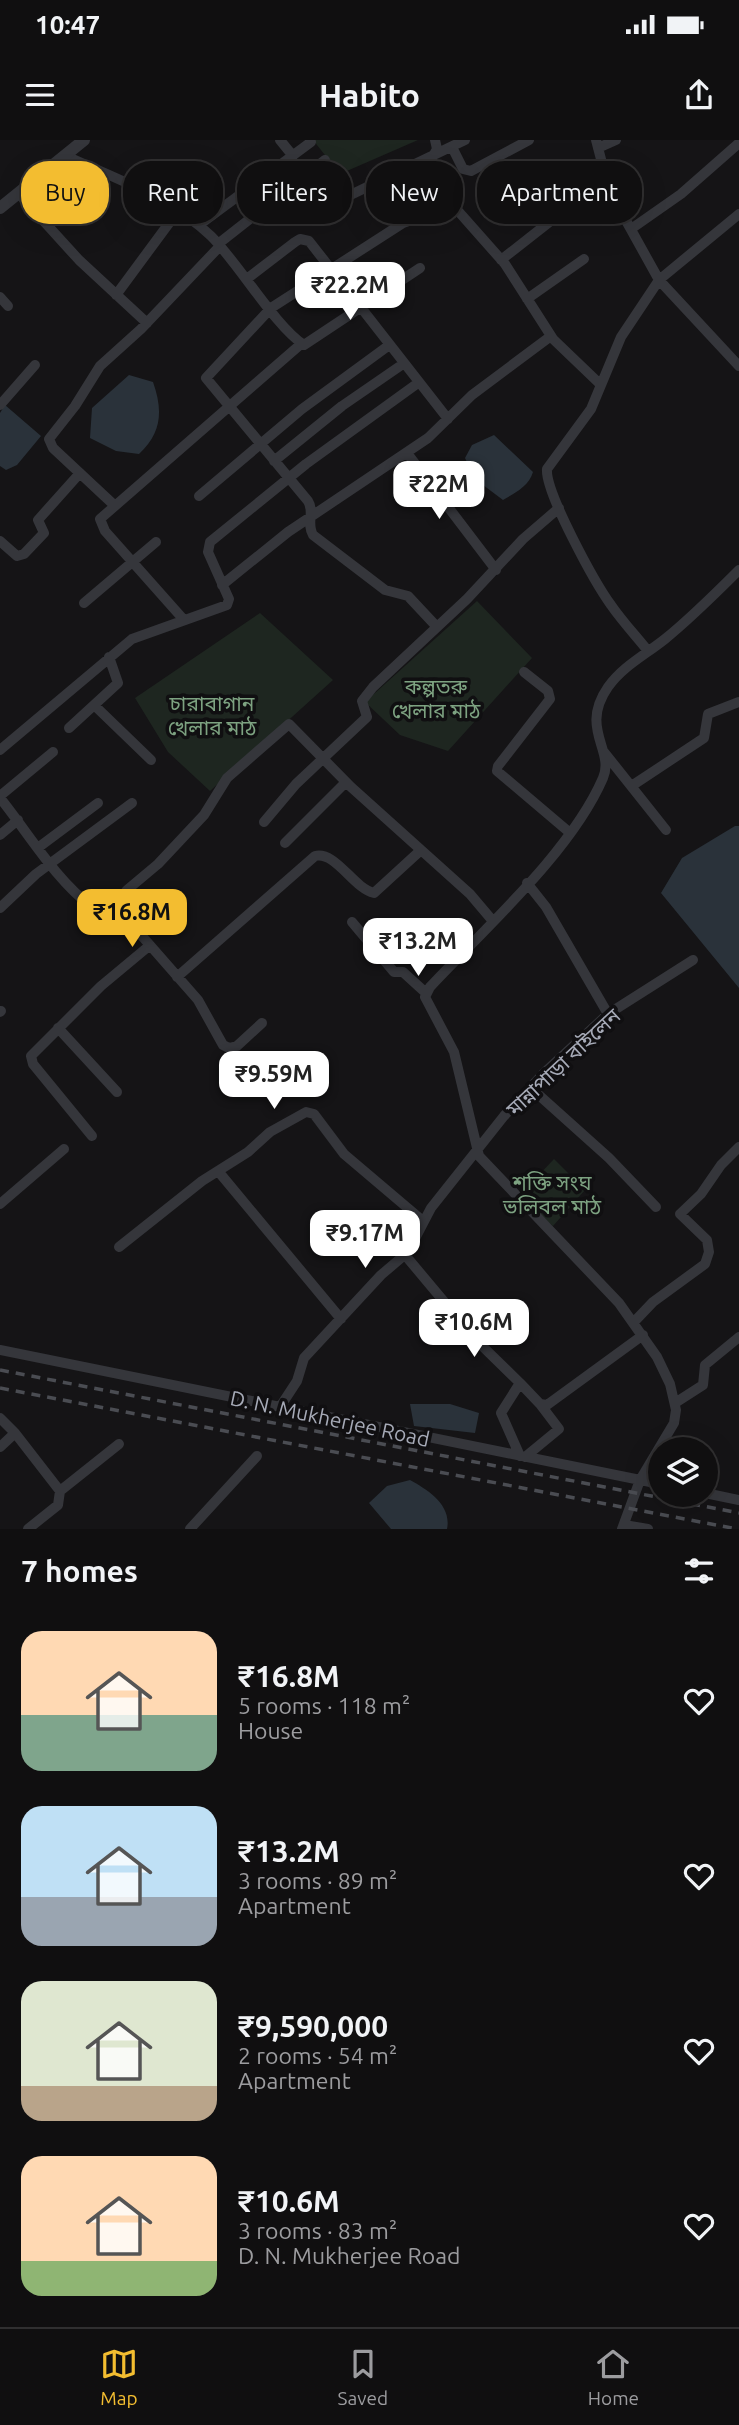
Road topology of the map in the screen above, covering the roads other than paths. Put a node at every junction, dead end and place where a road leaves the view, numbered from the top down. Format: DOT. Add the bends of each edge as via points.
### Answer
graph roads {
  1 [pos="84,140"];
  2 [pos="281,140"];
  3 [pos="435,140"];
  4 [pos="465,140"];
  5 [pos="529,140"];
  6 [pos="616,140"];
  7 [pos="311,142"];
  8 [pos="739,143"];
  9 [pos="597,144"];
  10 [pos="452,148"];
  11 [pos="66,156"];
  12 [pos="293,156"];
  13 [pos="434,157"];
  14 [pos="326,160"];
  15 [pos="432,161"];
  16 [pos="601,161"];
  17 [pos="123,184"];
  18 [pos="19,194"];
  19 [pos="352,195"];
  20 [pos="0,208"];
  21 [pos="739,215"];
  22 [pos="463,216"];
  23 [pos="168,224"];
  24 [pos="401,224"];
  25 [pos="547,224"];
  26 [pos="628,224"];
  27 [pos="199,225"];
  28 [pos="631,229"];
  29 [pos="219,245"];
  30 [pos="584,258"];
  31 [pos="501,260"];
  32 [pos="420,268"];
  33 [pos="332,270"];
  34 [pos="248,278"];
  35 [pos="659,280"];
  36 [pos="116,295"];
  37 [pos="0,297"];
  38 [pos="527,299"];
  39 [pos="8,306"];
  40 [pos="271,308"];
  41 [pos="360,309"];
  42 [pos="147,323"];
  43 [pos="551,336"];
  44 [pos="301,344"];
  45 [pos="388,346"];
  46 [pos="35,365"];
  47 [pos="402,365"];
  48 [pos="739,366"];
  49 [pos="418,383"];
  50 [pos="601,385"];
  51 [pos="0,405"];
  52 [pos="228,408"];
  53 [pos="448,419"];
  54 [pos="259,443"];
  55 [pos="407,453"];
  56 [pos="274,461"];
  57 [pos="80,473"];
  58 [pos="289,478"];
  59 [pos="199,496"];
  60 [pos="114,505"];
  61 [pos="559,508"];
  62 [pos="310,516"];
  63 [pos="0,541"];
  64 [pos="156,542"];
  65 [pos="132,562"];
  66 [pos="496,570"];
  67 [pos="739,570"];
  68 [pos="222,585"];
  69 [pos="84,603"];
  70 [pos="184,620"];
  71 [pos="437,627"];
  72 [pos="648,651"];
  73 [pos="109,657"];
  74 [pos="524,672"];
  75 [pos="739,702"];
  76 [pos="94,705"];
  77 [pos="69,728"];
  78 [pos="601,749"];
  79 [pos="0,750"];
  80 [pos="53,752"];
  81 [pos="323,759"];
  82 [pos="150,760"];
  83 [pos="346,782"];
  84 [pos="633,785"];
  85 [pos="0,797"];
  86 [pos="97,803"];
  87 [pos="132,803"];
  88 [pos="18,820"];
  89 [pos="264,822"];
  90 [pos="666,830"];
  91 [pos="569,832"];
  92 [pos="0,835"];
  93 [pos="285,843"];
  94 [pos="38,847"];
  95 [pos="421,850"];
  96 [pos="51,863"];
  97 [pos="527,883"];
  98 [pos="2,901"];
  99 [pos="112,911"];
  100 [pos="492,920"];
  101 [pos="352,922"];
  102 [pos="149,946"];
  103 [pos="693,960"];
  104 [pos="177,977"];
  105 [pos="426,993"];
  106 [pos="608,1014"];
  107 [pos="262,1023"];
  108 [pos="58,1028"];
  109 [pos="531,1088"];
  110 [pos="117,1092"];
  111 [pos="92,1136"];
  112 [pos="739,1147"];
  113 [pos="64,1149"];
  114 [pos="475,1150"];
  115 [pos="218,1171"];
  116 [pos="0,1204"];
  117 [pos="656,1207"];
  118 [pos="423,1221"];
  119 [pos="119,1247"];
  120 [pos="405,1255"];
  121 [pos="341,1319"];
  122 [pos="634,1323"];
  123 [pos="643,1335"];
  124 [pos="739,1337"];
  125 [pos="0,1350"];
  126 [pos="520,1382"];
  127 [pos="675,1403"];
  128 [pos="540,1404"];
  129 [pos="280,1407"];
  130 [pos="0,1418"];
  131 [pos="15,1433"];
  132 [pos="119,1444"];
  133 [pos="0,1447"];
  134 [pos="257,1456"];
  135 [pos="522,1456"];
  136 [pos="640,1480"];
  137 [pos="648,1482"];
  138 [pos="60,1491"];
  139 [pos="718,1496"];
  140 [pos="739,1500"];
  141 [pos="623,1527"];
  142 [pos="28,1529"];
  143 [pos="190,1529"];
  144 [pos="648,1529"];
  1 -- 11 [label="street"];
  2 -- 12 [label="street"];
  3 -- 13 [label="street"];
  4 -- 10 [label="street"];
  5 -- 10 [label="street" via="471,171 463,169"];
  6 -- 9 [label="street"];
  7 -- 12 [label="street"];
  8 -- 28 [label="street" via="681,194"];
  9 -- 16 [label="street"];
  10 -- 13 [label="street"];
  11 -- 17 [label="street"];
  11 -- 18 [label="street"];
  12 -- 27 [label="street"];
  13 -- 15 [label="street"];
  13 -- 19 [label="street"];
  14 -- 29 [label="street"];
  18 -- 20 [label="street"];
  18 -- 36 [label="street"];
  21 -- 35 [label="street"];
  22 -- 31 [label="street"];
  23 -- 36 [label="street"];
  24 -- 33 [label="street"];
  25 -- 31 [label="street"];
  26 -- 28 [label="street"];
  27 -- 29 [label="street"];
  28 -- 35 [label="street"];
  29 -- 34 [label="street"];
  29 -- 42 [label="street"];
  30 -- 38 [label="street"];
  31 -- 38 [label="street"];
  32 -- 41 [label="street"];
  33 -- 34 [label="street" via="313,245 300,239"];
  33 -- 40 [label="street"];
  33 -- 41 [label="street"];
  34 -- 40 [label="street"];
  35 -- 48 [label="street"];
  35 -- 50 [label="street" via="621,337"];
  36 -- 42 [label="street"];
  37 -- 39 [label="street"];
  38 -- 43 [label="street"];
  40 -- 44 [label="street"];
  40 -- 52 [label="street" via="207,375 206,381"];
  41 -- 44 [label="street" via="309,345"];
  41 -- 45 [label="street"];
  42 -- 57 [label="street" via="100,366 49,439"];
  43 -- 50 [label="street"];
  43 -- 53 [label="street" via="472,395"];
  44 -- 52 [label="street"];
  45 -- 47 [label="street"];
  45 -- 54 [label="street"];
  46 -- 51 [label="street"];
  47 -- 49 [label="street"];
  47 -- 56 [label="street"];
  49 -- 53 [label="street"];
  49 -- 58 [label="street"];
  50 -- 61 [label="street" via="591,409 547,469"];
  52 -- 54 [label="street"];
  52 -- 60 [label="street"];
  53 -- 55 [label="street"];
  54 -- 56 [label="street"];
  54 -- 59 [label="street"];
  55 -- 62 [label="street"];
  55 -- 66 [label="street"];
  56 -- 58 [label="street"];
  57 -- 60 [label="street"];
  57 -- 63 [label="street" via="38,520 44,533 24,554 17,556"];
  58 -- 62 [label="street" via="311,505"];
  58 -- 68 [label="street" via="208,544"];
  60 -- 65 [label="street" via="100,523"];
  61 -- 66 [label="street" via="523,538"];
  61 -- 72 [label="street" via="609,603"];
  62 -- 68 [label="street"];
  62 -- 71 [label="street" via="316,538 385,590 408,596"];
  64 -- 65 [label="street"];
  65 -- 69 [label="street"];
  65 -- 70 [label="street"];
  66 -- 71 [label="street"];
  67 -- 72 [label="street"];
  68 -- 70 [label="street" via="227,605"];
  70 -- 73 [label="street" via="140,634"];
  71 -- 81 [label="street" via="365,695 362,701 367,717"];
  72 -- 78 [label="street" via="625,667 600,699 596,726"];
  73 -- 76 [label="street" via="119,680"];
  73 -- 79 [label="street"];
  74 -- 91 [label="street" via="548,691 550,699 497,771"];
  75 -- 84 [label="street" via="710,712 704,738"];
  76 -- 77 [label="street"];
  76 -- 82 [label="street"];
  78 -- 84 [label="street"];
  78 -- 91 [label="street" via="604,775"];
  80 -- 85 [label="street"];
  81 -- 83 [label="street"];
  81 -- 89 [label="street"];
  81 -- 99 [label="street" via="287,725 227,778 204,815 127,890"];
  83 -- 93 [label="street"];
  83 -- 95 [label="street"];
  84 -- 90 [label="street"];
  85 -- 88 [label="street"];
  86 -- 94 [label="street"];
  87 -- 96 [label="street"];
  88 -- 92 [label="street"];
  88 -- 94 [label="street"];
  91 -- 97 [label="street"];
  94 -- 96 [label="street"];
  95 -- 100 [label="street"];
  95 -- 104 [label="street" via="374,892 363,889 327,857 314,856"];
  96 -- 98 [label="street"];
  96 -- 99 [label="street" via="94,909"];
  97 -- 100 [label="street"];
  97 -- 106 [label="street" via="546,907"];
  99 -- 102 [label="street" via="127,919"];
  100 -- 105 [label="street"];
  101 -- 105 [label="street" via="395,972 403,972"];
  102 -- 104 [label="street"];
  102 -- 108 [label="street"];
  103 -- 106 [label="street, মান্নাপাড়া বাইলেন"];
  104 -- 107 [label="street" via="198,1000 226,1048 237,1046"];
  105 -- 114 [label="street" via="454,1052"];
  106 -- 109 [label="street, মান্নাপাড়া বাইলেন"];
  108 -- 110 [label="street"];
  108 -- 111 [label="street" via="30,1059"];
  109 -- 114 [label="street, মান্নাপাড়া বাইলেন"];
  109 -- 117 [label="street"];
  112 -- 122 [label="street" via="680,1214 707,1240 705,1264 653,1302"];
  113 -- 116 [label="street"];
  114 -- 118 [label="street, মান্নাপাড়া বাইলেন"];
  114 -- 122 [label="street"];
  115 -- 118 [label="street" via="279,1126 311,1112 344,1154"];
  115 -- 119 [label="street"];
  115 -- 121 [label="street"];
  118 -- 120 [label="street, মান্নাপাড়া বাইলেন"];
  120 -- 121 [label="street"];
  120 -- 126 [label="street" via="477,1341"];
  121 -- 129 [label="street" via="304,1358 298,1381"];
  122 -- 123 [label="street"];
  123 -- 127 [label="street" via="665,1371"];
  123 -- 128 [label="street" via="547,1405"];
  124 -- 127 [label="street" via="705,1365 704,1385"];
  125 -- 129 [label="street, D. N. Mukherjee Road"];
  126 -- 128 [label="street"];
  126 -- 135 [label="street" via="501,1413"];
  127 -- 136 [label="street" via="674,1423"];
  128 -- 135 [label="street" via="559,1429"];
  129 -- 135 [label="street, D. N. Mukherjee Road"];
  130 -- 131 [label="street"];
  131 -- 133 [label="street"];
  131 -- 138 [label="street"];
  132 -- 138 [label="street"];
  134 -- 143 [label="street"];
  135 -- 136 [label="street, D. N. Mukherjee Road"];
  136 -- 137 [label="street, D. N. Mukherjee Road"];
  136 -- 141 [label="street"];
  138 -- 142 [label="street" via="58,1506"];
  139 -- 140 [label="street"];
  141 -- 144 [label="street"];
}
